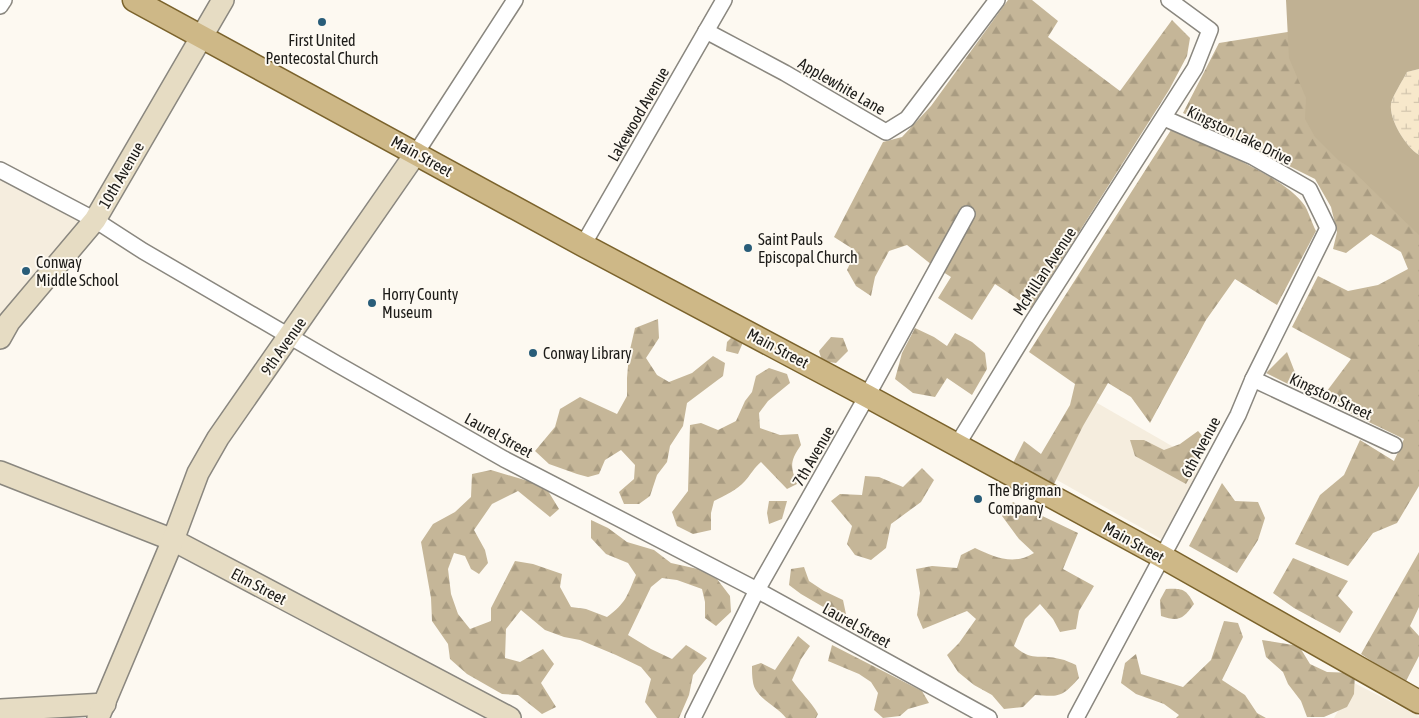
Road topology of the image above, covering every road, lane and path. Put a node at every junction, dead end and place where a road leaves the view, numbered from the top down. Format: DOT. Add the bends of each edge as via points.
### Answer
graph roads {
  1 [pos="4,0"];
  2 [pos="134,0"];
  3 [pos="223,0"];
  4 [pos="515,0"];
  5 [pos="724,0"];
  6 [pos="996,0"];
  7 [pos="1170,0"];
  8 [pos="0,6"];
  9 [pos="706,31"];
  10 [pos="202,37"];
  11 [pos="1164,118"];
  12 [pos="416,153"];
  13 [pos="0,170"];
  14 [pos="1309,189"];
  15 [pos="967,214"];
  16 [pos="95,220"];
  17 [pos="583,245"];
  18 [pos="290,336"];
  19 [pos="0,338"];
  20 [pos="1253,379"];
  21 [pos="867,396"];
  22 [pos="957,445"];
  23 [pos="1394,445"];
  24 [pos="0,472"];
  25 [pos="173,540"];
  26 [pos="1161,556"];
  27 [pos="757,590"];
  28 [pos="1419,702"];
  29 [pos="0,710"];
  30 [pos="101,711"];
  31 [pos="510,718"];
  32 [pos="693,718"];
  33 [pos="989,718"];
  34 [pos="1076,718"];
  1 -- 8 [label="street"];
  2 -- 10 [label="main road, Main Street"];
  3 -- 10 [label="street, 10th Avenue"];
  4 -- 12 [label="street, 9th Avenue"];
  5 -- 9 [label="street, Lakewood Avenue"];
  6 -- 9 [label="street, Applewhite Lane" via="907,119 886,132 785,72"];
  7 -- 11 [label="street, Kingston Lake Drive" via="1210,30 1195,68"];
  9 -- 17 [label="street, Lakewood Avenue"];
  10 -- 12 [label="main road, Main Street"];
  10 -- 16 [label="street, 10th Avenue"];
  11 -- 14 [label="street, Kingston Lake Drive" via="1253,157"];
  11 -- 22 [label="street, McMillan Avenue"];
  12 -- 17 [label="main road, Main Street"];
  12 -- 18 [label="street, 9th Avenue"];
  13 -- 16 [label="street, Laurel Street"];
  14 -- 20 [label="street, 6th Avenue" via="1328,228"];
  15 -- 21 [label="street, 7th Avenue"];
  16 -- 18 [label="street, Laurel Street"];
  16 -- 19 [label="street, 10th Avenue" via="9,322"];
  17 -- 21 [label="main road, Main Street"];
  18 -- 25 [label="street, 9th Avenue" via="214,445 198,473"];
  18 -- 27 [label="street, Laurel Street" via="504,459"];
  20 -- 23 [label="street, Kingston Street"];
  20 -- 26 [label="street, 6th Avenue" via="1238,415"];
  21 -- 22 [label="main road, Main Street"];
  21 -- 27 [label="street, 7th Avenue"];
  22 -- 26 [label="main road, Main Street"];
  24 -- 25 [label="street, Elm Street"];
  25 -- 30 [label="street, 9th Avenue"];
  25 -- 31 [label="street, Elm Street"];
  26 -- 28 [label="main road, Main Street"];
  26 -- 34 [label="street, 6th Avenue"];
  27 -- 32 [label="street, 7th Avenue"];
  27 -- 33 [label="street, Laurel Street"];
  29 -- 30 [label="street"];
}
